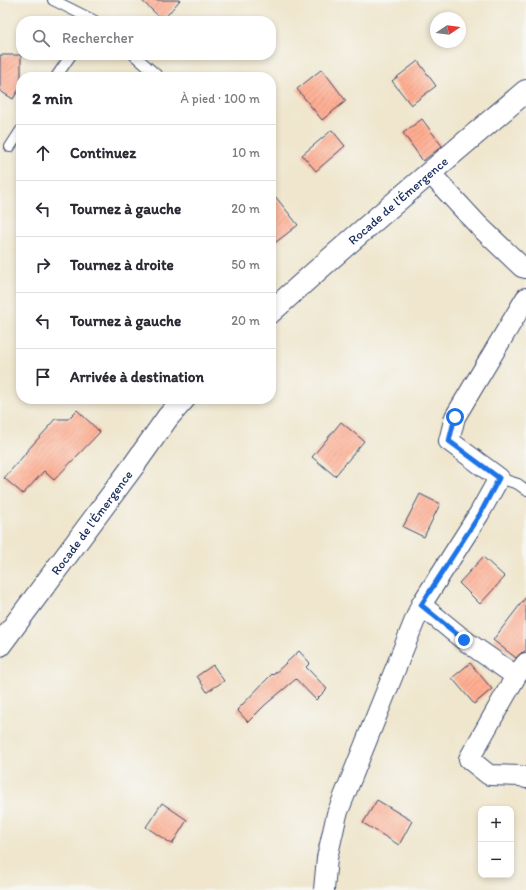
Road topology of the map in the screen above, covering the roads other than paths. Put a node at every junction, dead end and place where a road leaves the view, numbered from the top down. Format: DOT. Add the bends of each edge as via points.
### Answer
graph roads {
  1 [pos="53,0"];
  2 [pos="84,16"];
  3 [pos="68,60"];
  4 [pos="140,60"];
  5 [pos="59,72"];
  6 [pos="153,72"];
  7 [pos="526,91"];
  8 [pos="16,138"];
  9 [pos="10,147"];
  10 [pos="430,173"];
  11 [pos="526,268"];
  12 [pos="526,298"];
  13 [pos="276,307"];
  14 [pos="180,404"];
  15 [pos="499,478"];
  16 [pos="526,490"];
  17 [pos="421,605"];
  18 [pos="0,645"];
  19 [pos="521,670"];
  20 [pos="526,778"];
  21 [pos="324,890"];
  1 -- 2 [label="lane"];
  3 -- 5 [label="lane"];
  4 -- 6 [label="lane"];
  7 -- 10 [label="street, Rocade de l'Émergence"];
  8 -- 9 [label="lane"];
  10 -- 11 [label="street" via="478,225"];
  10 -- 13 [label="street, Rocade de l'Émergence"];
  12 -- 15 [label="street" via="455,417 449,441"];
  14 -- 18 [label="street, Rocade de l'Émergence"];
  15 -- 16 [label="lane" via="518,484"];
  15 -- 17 [label="street" via="480,514"];
  17 -- 19 [label="street" via="464,640"];
  17 -- 21 [label="street" via="337,814 327,858"];
  19 -- 20 [label="street" via="469,759 490,775"];
}
